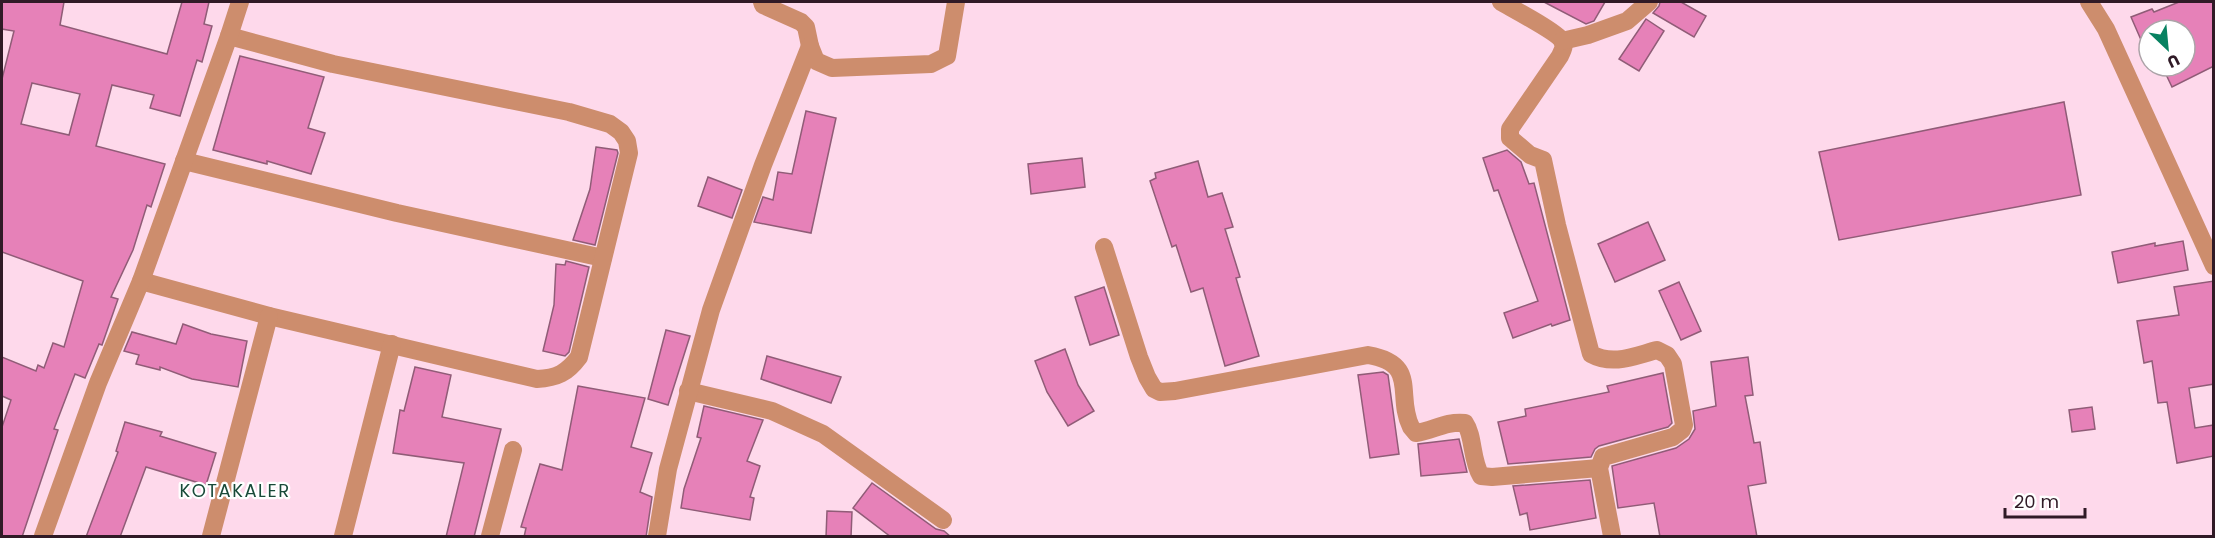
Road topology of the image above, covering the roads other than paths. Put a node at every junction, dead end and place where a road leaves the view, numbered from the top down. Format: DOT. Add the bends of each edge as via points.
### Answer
graph roads {
  1 [pos="240,2"];
  2 [pos="762,2"];
  3 [pos="956,2"];
  4 [pos="1501,2"];
  5 [pos="1649,2"];
  6 [pos="2089,2"];
  7 [pos="230,36"];
  8 [pos="1562,40"];
  9 [pos="810,46"];
  10 [pos="184,161"];
  11 [pos="1104,248"];
  12 [pos="603,258"];
  13 [pos="2214,266"];
  14 [pos="141,281"];
  15 [pos="269,316"];
  16 [pos="392,345"];
  17 [pos="688,391"];
  18 [pos="513,450"];
  19 [pos="1599,468"];
  20 [pos="943,519"];
  21 [pos="43,537"];
  22 [pos="211,537"];
  23 [pos="343,537"];
  24 [pos="490,537"];
  25 [pos="657,537"];
  26 [pos="1612,537"];
  1 -- 7 [label="street"];
  2 -- 9 [label="street" via="801,22"];
  3 -- 9 [label="street" via="947,56 931,64 832,68 816,61"];
  4 -- 8 [label="street" via="1555,32"];
  5 -- 8 [label="street" via="1627,21 1597,33"];
  6 -- 13 [label="street" via="2106,29"];
  7 -- 10 [label="street"];
  7 -- 12 [label="street" via="333,64 569,112 610,124 627,141 629,153"];
  8 -- 19 [label="street" via="1560,56 1510,129 1510,138 1530,155 1543,160 1591,354 1614,361 1658,350 1667,355 1673,364 1684,424 1673,437 1603,457"];
  9 -- 17 [label="street" via="711,310"];
  10 -- 12 [label="street"];
  10 -- 14 [label="street"];
  11 -- 19 [label="street" via="1139,357 1154,389 1160,392 1375,356 1393,362 1403,380 1409,423 1416,433 1465,423 1481,476"];
  12 -- 16 [label="street" via="579,357 569,371 556,377 537,379"];
  14 -- 15 [label="street"];
  14 -- 21 [label="street" via="98,383"];
  15 -- 16 [label="street"];
  15 -- 22 [label="street"];
  16 -- 23 [label="street"];
  17 -- 20 [label="street" via="772,411 824,434"];
  17 -- 25 [label="street" via="668,469"];
  18 -- 24 [label="street"];
  19 -- 26 [label="street"];
}
